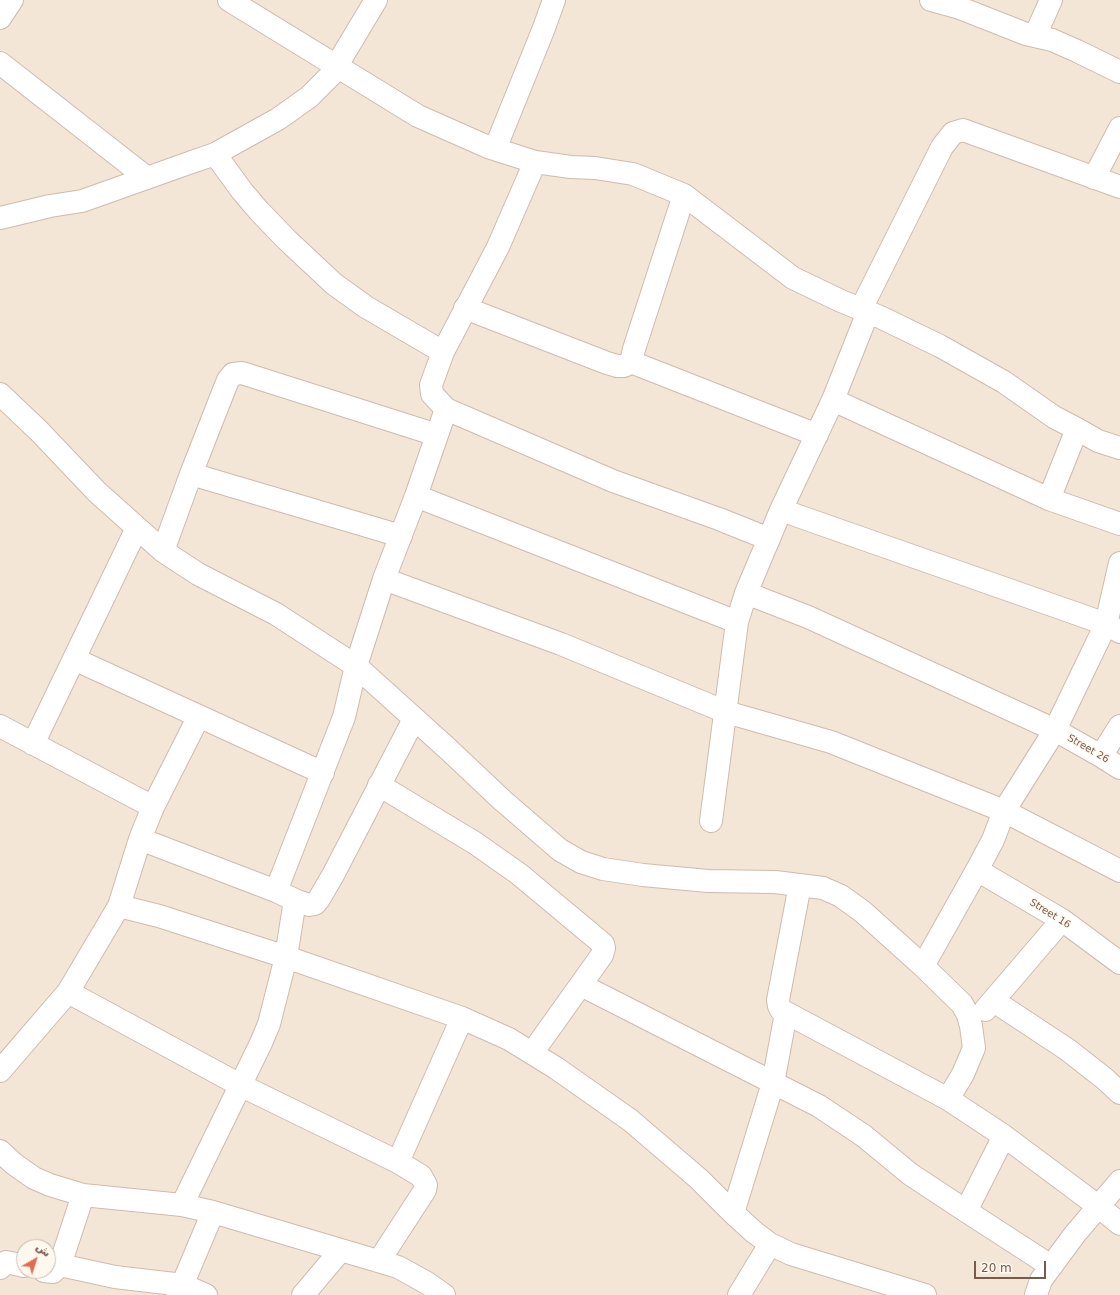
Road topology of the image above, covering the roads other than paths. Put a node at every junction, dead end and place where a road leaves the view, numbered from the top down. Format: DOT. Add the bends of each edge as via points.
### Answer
graph roads {
  1 [pos="12,0"];
  2 [pos="229,0"];
  3 [pos="376,0"];
  4 [pos="554,0"];
  5 [pos="931,0"];
  6 [pos="1051,0"];
  7 [pos="961,4"];
  8 [pos="0,18"];
  9 [pos="1035,36"];
  10 [pos="0,63"];
  11 [pos="337,66"];
  12 [pos="1120,72"];
  13 [pos="1120,128"];
  14 [pos="494,149"];
  15 [pos="215,154"];
  16 [pos="535,162"];
  17 [pos="147,178"];
  18 [pos="1094,178"];
  19 [pos="1120,187"];
  20 [pos="684,195"];
  21 [pos="0,218"];
  22 [pos="464,308"];
  23 [pos="864,310"];
  24 [pos="442,352"];
  25 [pos="632,362"];
  26 [pos="0,394"];
  27 [pos="833,400"];
  28 [pos="446,409"];
  29 [pos="1076,429"];
  30 [pos="437,435"];
  31 [pos="817,435"];
  32 [pos="1120,448"];
  33 [pos="191,474"];
  34 [pos="416,496"];
  35 [pos="1049,499"];
  36 [pos="781,510"];
  37 [pos="1120,524"];
  38 [pos="137,528"];
  39 [pos="400,536"];
  40 [pos="769,539"];
  41 [pos="163,551"];
  42 [pos="1120,563"];
  43 [pos="384,579"];
  44 [pos="746,593"];
  45 [pos="737,622"];
  46 [pos="1113,628"];
  47 [pos="74,659"];
  48 [pos="356,666"];
  49 [pos="726,712"];
  50 [pos="199,716"];
  51 [pos="414,719"];
  52 [pos="0,726"];
  53 [pos="1120,726"];
  54 [pos="1055,730"];
  55 [pos="33,744"];
  56 [pos="1101,756"];
  57 [pos="1120,768"];
  58 [pos="323,773"];
  59 [pos="379,784"];
  60 [pos="153,808"];
  61 [pos="1004,811"];
  62 [pos="711,821"];
  63 [pos="140,840"];
  64 [pos="977,870"];
  65 [pos="1120,871"];
  66 [pos="800,885"];
  67 [pos="286,896"];
  68 [pos="119,906"];
  69 [pos="1062,920"];
  70 [pos="286,957"];
  71 [pos="1120,963"];
  72 [pos="923,966"];
  73 [pos="581,985"];
  74 [pos="68,992"];
  75 [pos="994,1001"];
  76 [pos="786,1014"];
  77 [pos="462,1018"];
  78 [pos="971,1026"];
  79 [pos="532,1053"];
  80 [pos="0,1071"];
  81 [pos="772,1083"];
  82 [pos="240,1085"];
  83 [pos="1120,1093"];
  84 [pos="948,1099"];
  85 [pos="1004,1136"];
  86 [pos="0,1151"];
  87 [pos="398,1162"];
  88 [pos="1120,1181"];
  89 [pos="83,1195"];
  90 [pos="182,1205"];
  91 [pos="1098,1206"];
  92 [pos="966,1211"];
  93 [pos="213,1212"];
  94 [pos="733,1213"];
  95 [pos="1120,1224"];
  96 [pos="770,1244"];
  97 [pos="341,1250"];
  98 [pos="56,1259"];
  99 [pos="378,1261"];
  100 [pos="16,1264"];
  101 [pos="1051,1266"];
  102 [pos="0,1268"];
  103 [pos="56,1269"];
  104 [pos="180,1290"];
  105 [pos="206,1295"];
  106 [pos="303,1295"];
  107 [pos="444,1295"];
  108 [pos="739,1295"];
  109 [pos="925,1295"];
  110 [pos="1036,1295"];
  1 -- 8 [label="street"];
  2 -- 11 [label="street"];
  3 -- 11 [label="street"];
  4 -- 14 [label="street"];
  5 -- 7 [label="street"];
  6 -- 9 [label="street"];
  7 -- 9 [label="street"];
  9 -- 12 [label="street" via="1052,40"];
  10 -- 17 [label="street"];
  11 -- 14 [label="street" via="418,116"];
  11 -- 15 [label="street" via="309,97 278,119"];
  13 -- 18 [label="street"];
  14 -- 16 [label="street"];
  15 -- 17 [label="street"];
  15 -- 24 [label="street" via="259,210 334,284 366,307"];
  16 -- 20 [label="street" via="632,174"];
  16 -- 22 [label="street" via="498,247"];
  17 -- 21 [label="street" via="82,201"];
  18 -- 19 [label="street"];
  18 -- 23 [label="street" via="963,130 953,133 942,147"];
  20 -- 23 [label="street" via="793,278"];
  20 -- 25 [label="street"];
  22 -- 24 [label="street"];
  22 -- 25 [label="street" via="606,363 624,366"];
  23 -- 27 [label="street"];
  23 -- 29 [label="street" via="940,346 1004,382"];
  24 -- 28 [label="street" via="430,389"];
  25 -- 31 [label="street"];
  26 -- 38 [label="street" via="97,492"];
  27 -- 31 [label="street"];
  27 -- 35 [label="street"];
  28 -- 30 [label="street"];
  28 -- 40 [label="street" via="613,481"];
  29 -- 32 [label="street" via="1098,441"];
  29 -- 35 [label="street"];
  30 -- 33 [label="street" via="242,373 233,374 228,380"];
  30 -- 34 [label="street"];
  31 -- 36 [label="street"];
  33 -- 39 [label="street"];
  33 -- 41 [label="street"];
  34 -- 39 [label="street"];
  34 -- 45 [label="street"];
  35 -- 37 [label="street"];
  36 -- 40 [label="street"];
  36 -- 46 [label="street"];
  38 -- 41 [label="street"];
  38 -- 47 [label="street"];
  39 -- 43 [label="street"];
  40 -- 44 [label="street"];
  41 -- 48 [label="street" via="198,574 276,614"];
  42 -- 46 [label="street"];
  43 -- 48 [label="street"];
  43 -- 49 [label="street" via="561,644"];
  44 -- 45 [label="street"];
  44 -- 54 [label="street, Street 26" via="808,617"];
  45 -- 49 [label="street"];
  46 -- 54 [label="street"];
  47 -- 50 [label="street"];
  47 -- 55 [label="street"];
  48 -- 51 [label="street"];
  48 -- 58 [label="street" via="344,717"];
  49 -- 61 [label="street" via="831,742"];
  49 -- 62 [label="street"];
  50 -- 58 [label="street"];
  50 -- 60 [label="street"];
  51 -- 59 [label="street"];
  51 -- 66 [label="street" via="560,850 581,862 604,869 644,875"];
  52 -- 55 [label="street"];
  53 -- 56 [label="street"];
  54 -- 56 [label="street, Street 26"];
  54 -- 61 [label="street"];
  55 -- 60 [label="street"];
  56 -- 57 [label="street, Street 26"];
  58 -- 67 [label="street"];
  59 -- 67 [label="street" via="315,904"];
  59 -- 73 [label="street" via="469,839 519,874 603,944 602,955"];
  60 -- 63 [label="street"];
  61 -- 64 [label="street" via="993,840"];
  61 -- 65 [label="street"];
  63 -- 67 [label="street"];
  63 -- 68 [label="street"];
  64 -- 69 [label="street, Street 16"];
  64 -- 72 [label="street"];
  66 -- 72 [label="street" via="823,888 841,896 863,912"];
  66 -- 76 [label="street" via="778,1000 781,1010"];
  67 -- 70 [label="street"];
  68 -- 70 [label="street" via="159,916"];
  68 -- 74 [label="street"];
  69 -- 71 [label="street, Street 16"];
  69 -- 75 [label="street"];
  70 -- 77 [label="street"];
  70 -- 82 [label="street" via="268,1024"];
  72 -- 78 [label="street" via="962,1004"];
  73 -- 79 [label="street"];
  73 -- 81 [label="street"];
  74 -- 80 [label="street"];
  74 -- 82 [label="street"];
  75 -- 78 [label="street"];
  75 -- 83 [label="street" via="1068,1050"];
  76 -- 81 [label="street"];
  76 -- 84 [label="street"];
  77 -- 79 [label="street" via="509,1039"];
  77 -- 87 [label="street"];
  78 -- 84 [label="street" via="974,1048 963,1074"];
  79 -- 94 [label="street" via="630,1120 699,1179"];
  81 -- 92 [label="street" via="819,1106 864,1136 910,1174"];
  81 -- 94 [label="street"];
  82 -- 87 [label="street"];
  82 -- 90 [label="street"];
  84 -- 85 [label="street"];
  85 -- 91 [label="street"];
  85 -- 92 [label="street"];
  86 -- 89 [label="street" via="34,1178"];
  87 -- 99 [label="street" via="421,1176 426,1185 425,1190"];
  88 -- 91 [label="street"];
  89 -- 90 [label="street"];
  89 -- 98 [label="street"];
  90 -- 93 [label="street"];
  91 -- 95 [label="street"];
  91 -- 101 [label="street"];
  92 -- 101 [label="street"];
  93 -- 97 [label="street"];
  93 -- 104 [label="street"];
  94 -- 96 [label="street"];
  96 -- 108 [label="street"];
  96 -- 109 [label="street" via="791,1254"];
  97 -- 99 [label="street"];
  97 -- 106 [label="street"];
  99 -- 107 [label="street" via="398,1267"];
  100 -- 102 [label="street" via="6,1262"];
  101 -- 110 [label="street" via="1041,1280"];
  103 -- 104 [label="street"];
  104 -- 105 [label="street"];
}
